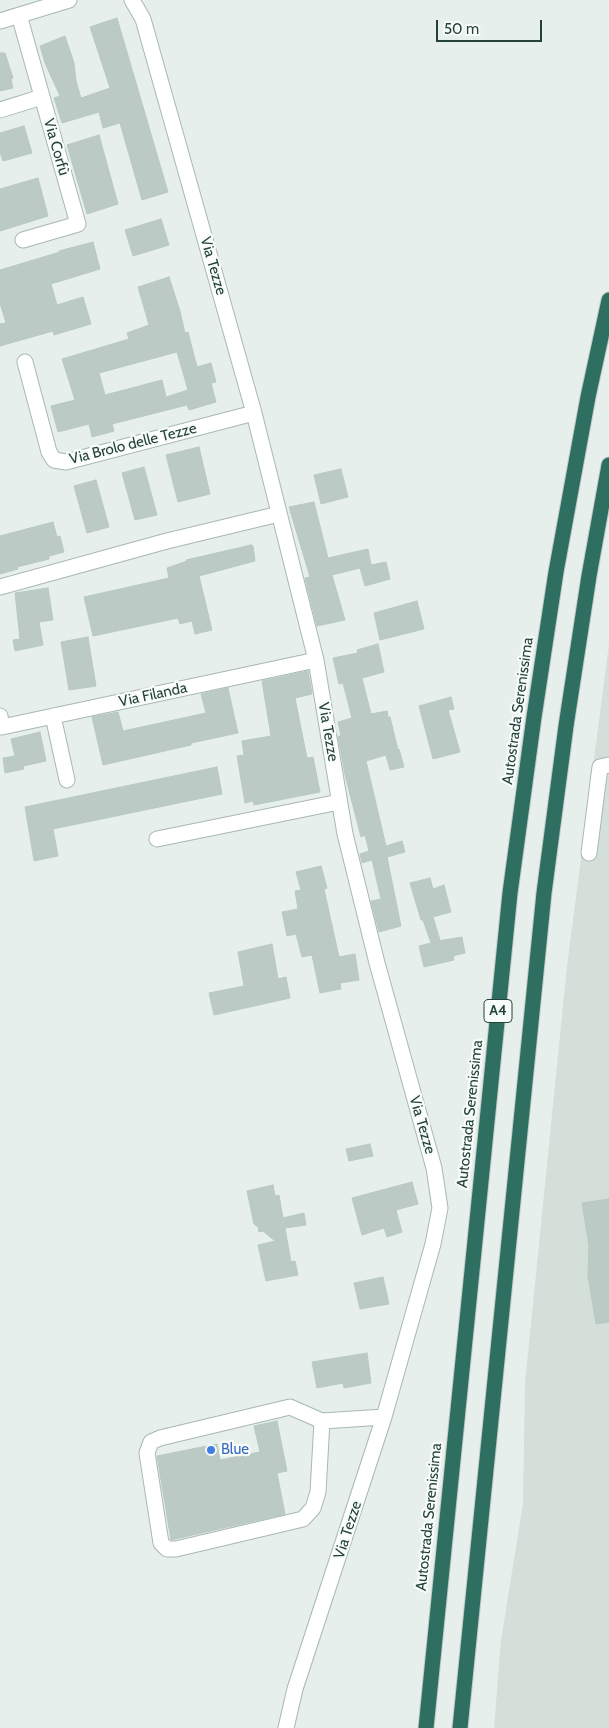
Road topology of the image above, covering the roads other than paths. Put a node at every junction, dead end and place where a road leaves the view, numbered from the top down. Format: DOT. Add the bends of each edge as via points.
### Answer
graph roads {
  1 [pos="69,0"];
  2 [pos="132,0"];
  3 [pos="143,0"];
  4 [pos="19,15"];
  5 [pos="143,19"];
  6 [pos="0,21"];
  7 [pos="42,97"];
  8 [pos="0,110"];
  9 [pos="23,240"];
  10 [pos="609,300"];
  11 [pos="25,362"];
  12 [pos="254,413"];
  13 [pos="609,465"];
  14 [pos="279,514"];
  15 [pos="0,587"];
  16 [pos="316,660"];
  17 [pos="0,716"];
  18 [pos="53,716"];
  19 [pos="609,765"];
  20 [pos="66,780"];
  21 [pos="339,802"];
  22 [pos="157,839"];
  23 [pos="589,853"];
  24 [pos="384,1417"];
  25 [pos="322,1421"];
  26 [pos="286,1728"];
  27 [pos="426,1728"];
  28 [pos="460,1728"];
  1 -- 4 [label="street"];
  2 -- 5 [label="street, Via Tezze"];
  3 -- 5 [label="street, Via Tezze"];
  4 -- 6 [label="street"];
  4 -- 7 [label="street, Via Corfù"];
  5 -- 12 [label="street, Via Tezze"];
  7 -- 8 [label="street"];
  7 -- 9 [label="street, Via Corfù" via="78,224"];
  10 -- 27 [label="highway, Autostrada Serenissima / A4" via="556,572 510,893"];
  11 -- 12 [label="street, Via Brolo delle Tezze" via="49,452 54,460 66,462"];
  12 -- 14 [label="street, Via Tezze"];
  13 -- 28 [label="highway, A4" via="566,726 544,893"];
  14 -- 15 [label="street"];
  14 -- 16 [label="street, Via Tezze"];
  16 -- 18 [label="street, Via Filanda"];
  16 -- 21 [label="street, Via Tezze"];
  17 -- 18 [label="street, Via Filanda" via="2,727"];
  18 -- 20 [label="street"];
  19 -- 23 [label="street" via="600,767"];
  21 -- 22 [label="street"];
  21 -- 24 [label="street, Via Tezze" via="375,953 434,1168 440,1208"];
  24 -- 25 [label="street"];
  24 -- 26 [label="street, Via Tezze" via="295,1689"];
  25 -- 25 [label="street" via="290,1407 151,1442 147,1453 161,1543 167,1549 176,1549 302,1519 313,1508 318,1492"];
}
